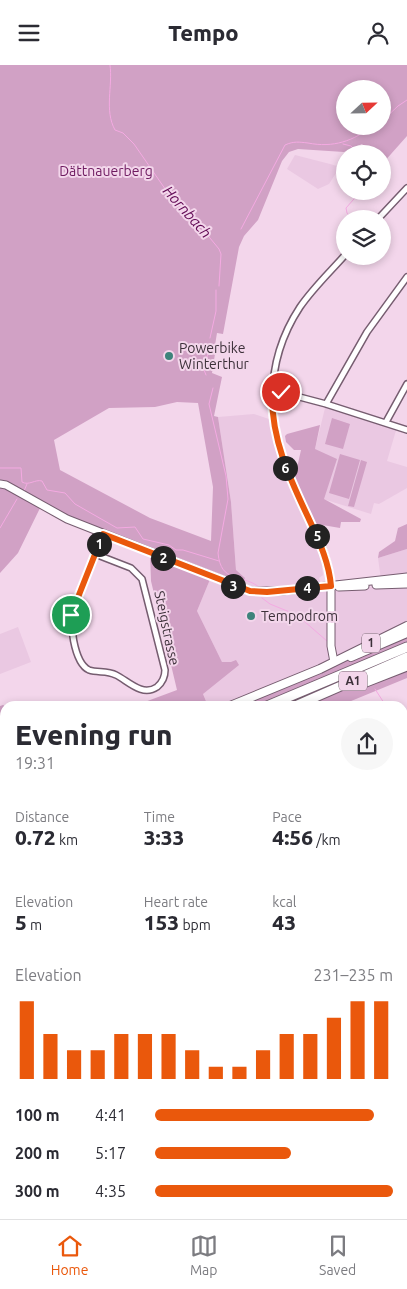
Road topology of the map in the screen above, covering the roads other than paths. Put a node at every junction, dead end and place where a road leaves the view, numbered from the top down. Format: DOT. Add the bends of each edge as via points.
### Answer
graph roads {
  1 [pos="407,188"];
  2 [pos="386,210"];
  3 [pos="336,265"];
  4 [pos="407,277"];
  5 [pos="407,384"];
  6 [pos="273,390"];
  7 [pos="326,404"];
  8 [pos="386,422"];
  9 [pos="407,429"];
  10 [pos="0,485"];
  11 [pos="103,534"];
  12 [pos="95,554"];
  13 [pos="407,577"];
  14 [pos="407,584"];
  15 [pos="331,586"];
  16 [pos="407,625"];
  17 [pos="407,633"];
  18 [pos="407,647"];
  19 [pos="407,657"];
  20 [pos="334,662"];
  21 [pos="407,666"];
  22 [pos="242,701"];
  23 [pos="279,701"];
  24 [pos="306,701"];
  25 [pos="310,701"];
  1 -- 2 [label="street"];
  3 -- 6 [label="street" via="293,320 278,357"];
  4 -- 7 [label="street" via="373,323"];
  5 -- 8 [label="street"];
  6 -- 7 [label="street"];
  6 -- 15 [label="street" via="273,420 281,456 324,552"];
  7 -- 8 [label="street"];
  8 -- 9 [label="street"];
  10 -- 11 [label="main road" via="6,485 53,513"];
  11 -- 12 [label="street, Steigstrasse"];
  11 -- 15 [label="main road" via="250,591"];
  12 -- 12 [label="street, Steigstrasse" via="70,618 80,661 88,669 113,673 140,689 154,689 162,681 165,670 144,581 131,568"];
  13 -- 15 [label="main road"];
  14 -- 15 [label="main road"];
  15 -- 20 [label="main road"];
  16 -- 20 [label="main road, 1"];
  17 -- 20 [label="main road, 1"];
  18 -- 23 [label="highway, A1"];
  19 -- 24 [label="highway, A1"];
  20 -- 22 [label="main road, 1"];
  21 -- 25 [label="highway, A1"];
}
